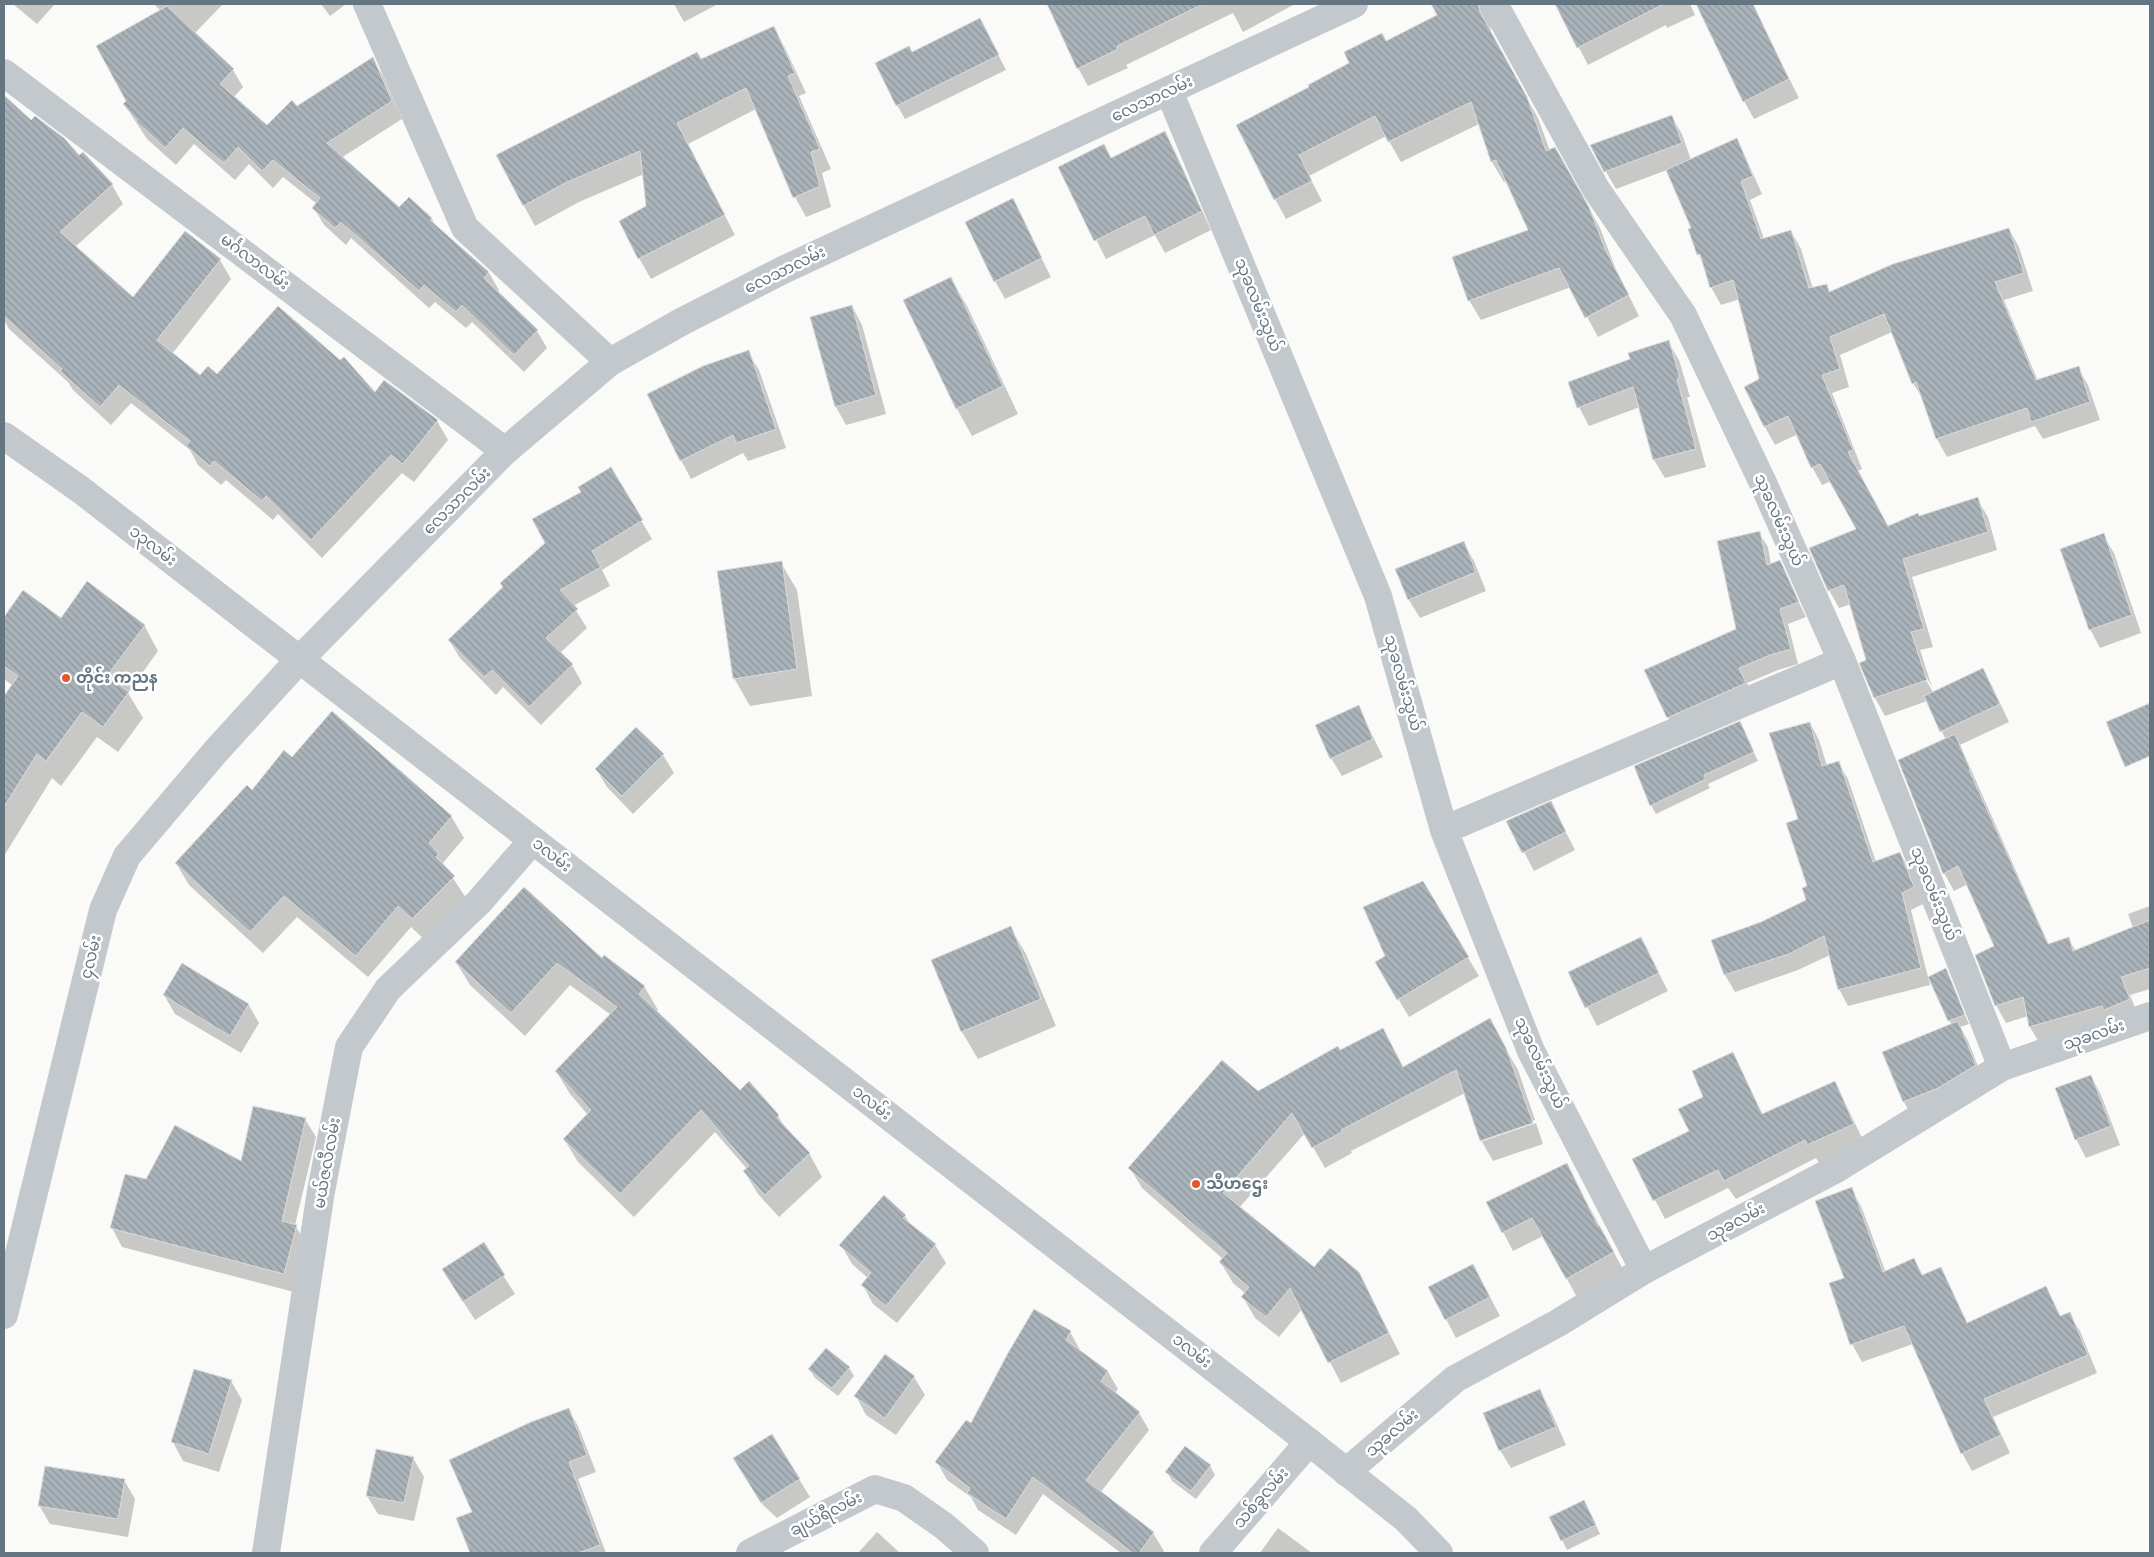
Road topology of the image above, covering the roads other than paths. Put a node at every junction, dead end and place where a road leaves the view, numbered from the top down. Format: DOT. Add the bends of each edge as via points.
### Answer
graph roads {
  1 [pos="367,4"];
  2 [pos="1354,4"];
  3 [pos="1494,4"];
  4 [pos="4,72"];
  5 [pos="1169,91"];
  6 [pos="610,362"];
  7 [pos="4,436"];
  8 [pos="505,451"];
  9 [pos="300,660"];
  10 [pos="1842,661"];
  11 [pos="1444,830"];
  12 [pos="533,840"];
  13 [pos="2150,1016"];
  14 [pos="2002,1067"];
  15 [pos="1644,1270"];
  16 [pos="7,1284"];
  17 [pos="4,1315"];
  18 [pos="1309,1442"];
  19 [pos="1346,1472"];
  20 [pos="266,1553"];
  21 [pos="750,1553"];
  22 [pos="975,1553"];
  23 [pos="1212,1553"];
  24 [pos="1439,1553"];
  1 -- 6 [label="street" via="464,228"];
  2 -- 5 [label="street, လေသာလမ်း"];
  3 -- 10 [label="street, သုခလမ်းသွယ်" via="1596,189 1683,314 1764,483"];
  4 -- 8 [label="street, မင်္ဂလာလမ်း"];
  5 -- 6 [label="street, လေသာလမ်း" via="783,270"];
  5 -- 11 [label="street, သုခလမ်းသွယ်" via="1378,596"];
  6 -- 8 [label="street, လေသာလမ်း"];
  7 -- 9 [label="street, ၁၃လမ်း" via="81,490"];
  8 -- 9 [label="street, လေသာလမ်း"];
  9 -- 12 [label="street, ၁လမ်း"];
  9 -- 16 [label="street, ၄လမ်း" via="216,751 127,856 103,910"];
  10 -- 11 [label="street"];
  10 -- 14 [label="street, သုခလမ်းသွယ်"];
  11 -- 15 [label="street, သုခလမ်းသွယ်" via="1532,1051"];
  12 -- 18 [label="street, ၁လမ်း"];
  12 -- 20 [label="street, မယ်ဇလီလမ်း" via="479,902 388,989 349,1047 321,1191"];
  13 -- 14 [label="street, သုခလမ်း"];
  14 -- 15 [label="street, သုခလမ်း" via="1836,1169"];
  15 -- 19 [label="street, သုခလမ်း" via="1558,1323 1455,1379"];
  16 -- 17 [label="street, ၄လမ်း"];
  18 -- 19 [label="street, ၁လမ်း"];
  18 -- 23 [label="street, သစ်ခွလမ်း"];
  19 -- 24 [label="street, ၁လမ်း" via="1406,1519"];
  21 -- 22 [label="street, ချယ်ရီလမ်း" via="875,1489 904,1498"];
}
